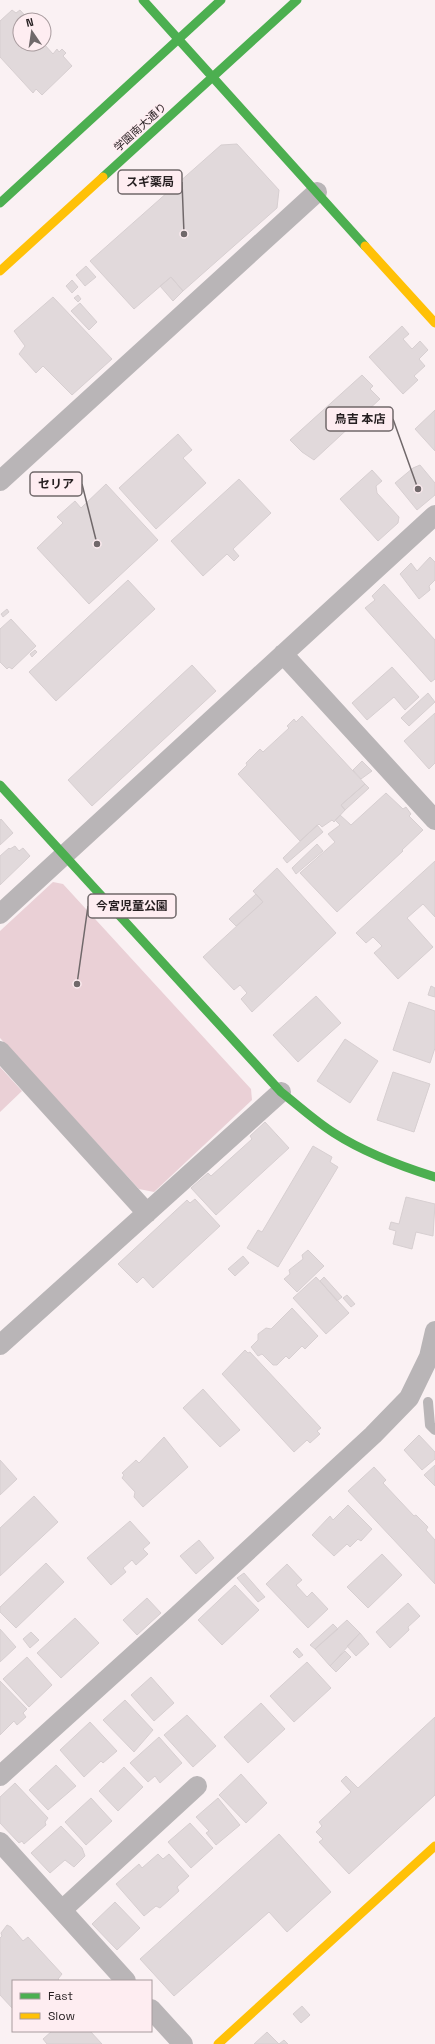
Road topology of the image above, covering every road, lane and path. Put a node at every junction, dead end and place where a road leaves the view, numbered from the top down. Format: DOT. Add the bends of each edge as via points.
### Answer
graph roads {
  1 [pos="143,0"];
  2 [pos="221,0"];
  3 [pos="297,0"];
  4 [pos="178,39"];
  5 [pos="213,77"];
  6 [pos="317,192"];
  7 [pos="0,202"];
  8 [pos="0,271"];
  9 [pos="435,323"];
  10 [pos="0,481"];
  11 [pos="435,516"];
  12 [pos="283,654"];
  13 [pos="3,796"];
  14 [pos="435,820"];
  15 [pos="64,855"];
  16 [pos="0,914"];
  17 [pos="0,1051"];
  18 [pos="281,1092"];
  19 [pos="435,1177"];
  20 [pos="147,1213"];
  21 [pos="435,1331"];
  22 [pos="0,1346"];
  23 [pos="424,1401"];
  24 [pos="435,1430"];
  25 [pos="0,1776"];
  26 [pos="197,1786"];
  27 [pos="0,1842"];
  28 [pos="435,1846"];
  29 [pos="62,1910"];
  30 [pos="125,1980"];
  31 [pos="152,2010"];
  32 [pos="183,2044"];
  33 [pos="218,2044"];
  1 -- 4 [label="street"];
  2 -- 4 [label="street"];
  3 -- 5 [label="street, 学園南大通り"];
  4 -- 5 [label="street"];
  4 -- 7 [label="street"];
  5 -- 6 [label="street"];
  5 -- 8 [label="street, 学園南大通り"];
  6 -- 9 [label="street"];
  6 -- 10 [label="street"];
  11 -- 12 [label="street"];
  12 -- 14 [label="street"];
  12 -- 15 [label="street"];
  13 -- 15 [label="street"];
  15 -- 16 [label="street"];
  15 -- 18 [label="street"];
  17 -- 20 [label="street"];
  18 -- 19 [label="street" via="334,1133 359,1148"];
  18 -- 20 [label="street"];
  20 -- 22 [label="street"];
  21 -- 23 [label="street"];
  23 -- 24 [label="lane" via="430,1425"];
  23 -- 25 [label="street" via="373,1435"];
  26 -- 29 [label="street"];
  27 -- 29 [label="street"];
  28 -- 33 [label="street"];
  29 -- 30 [label="street"];
  31 -- 32 [label="street"];
}
